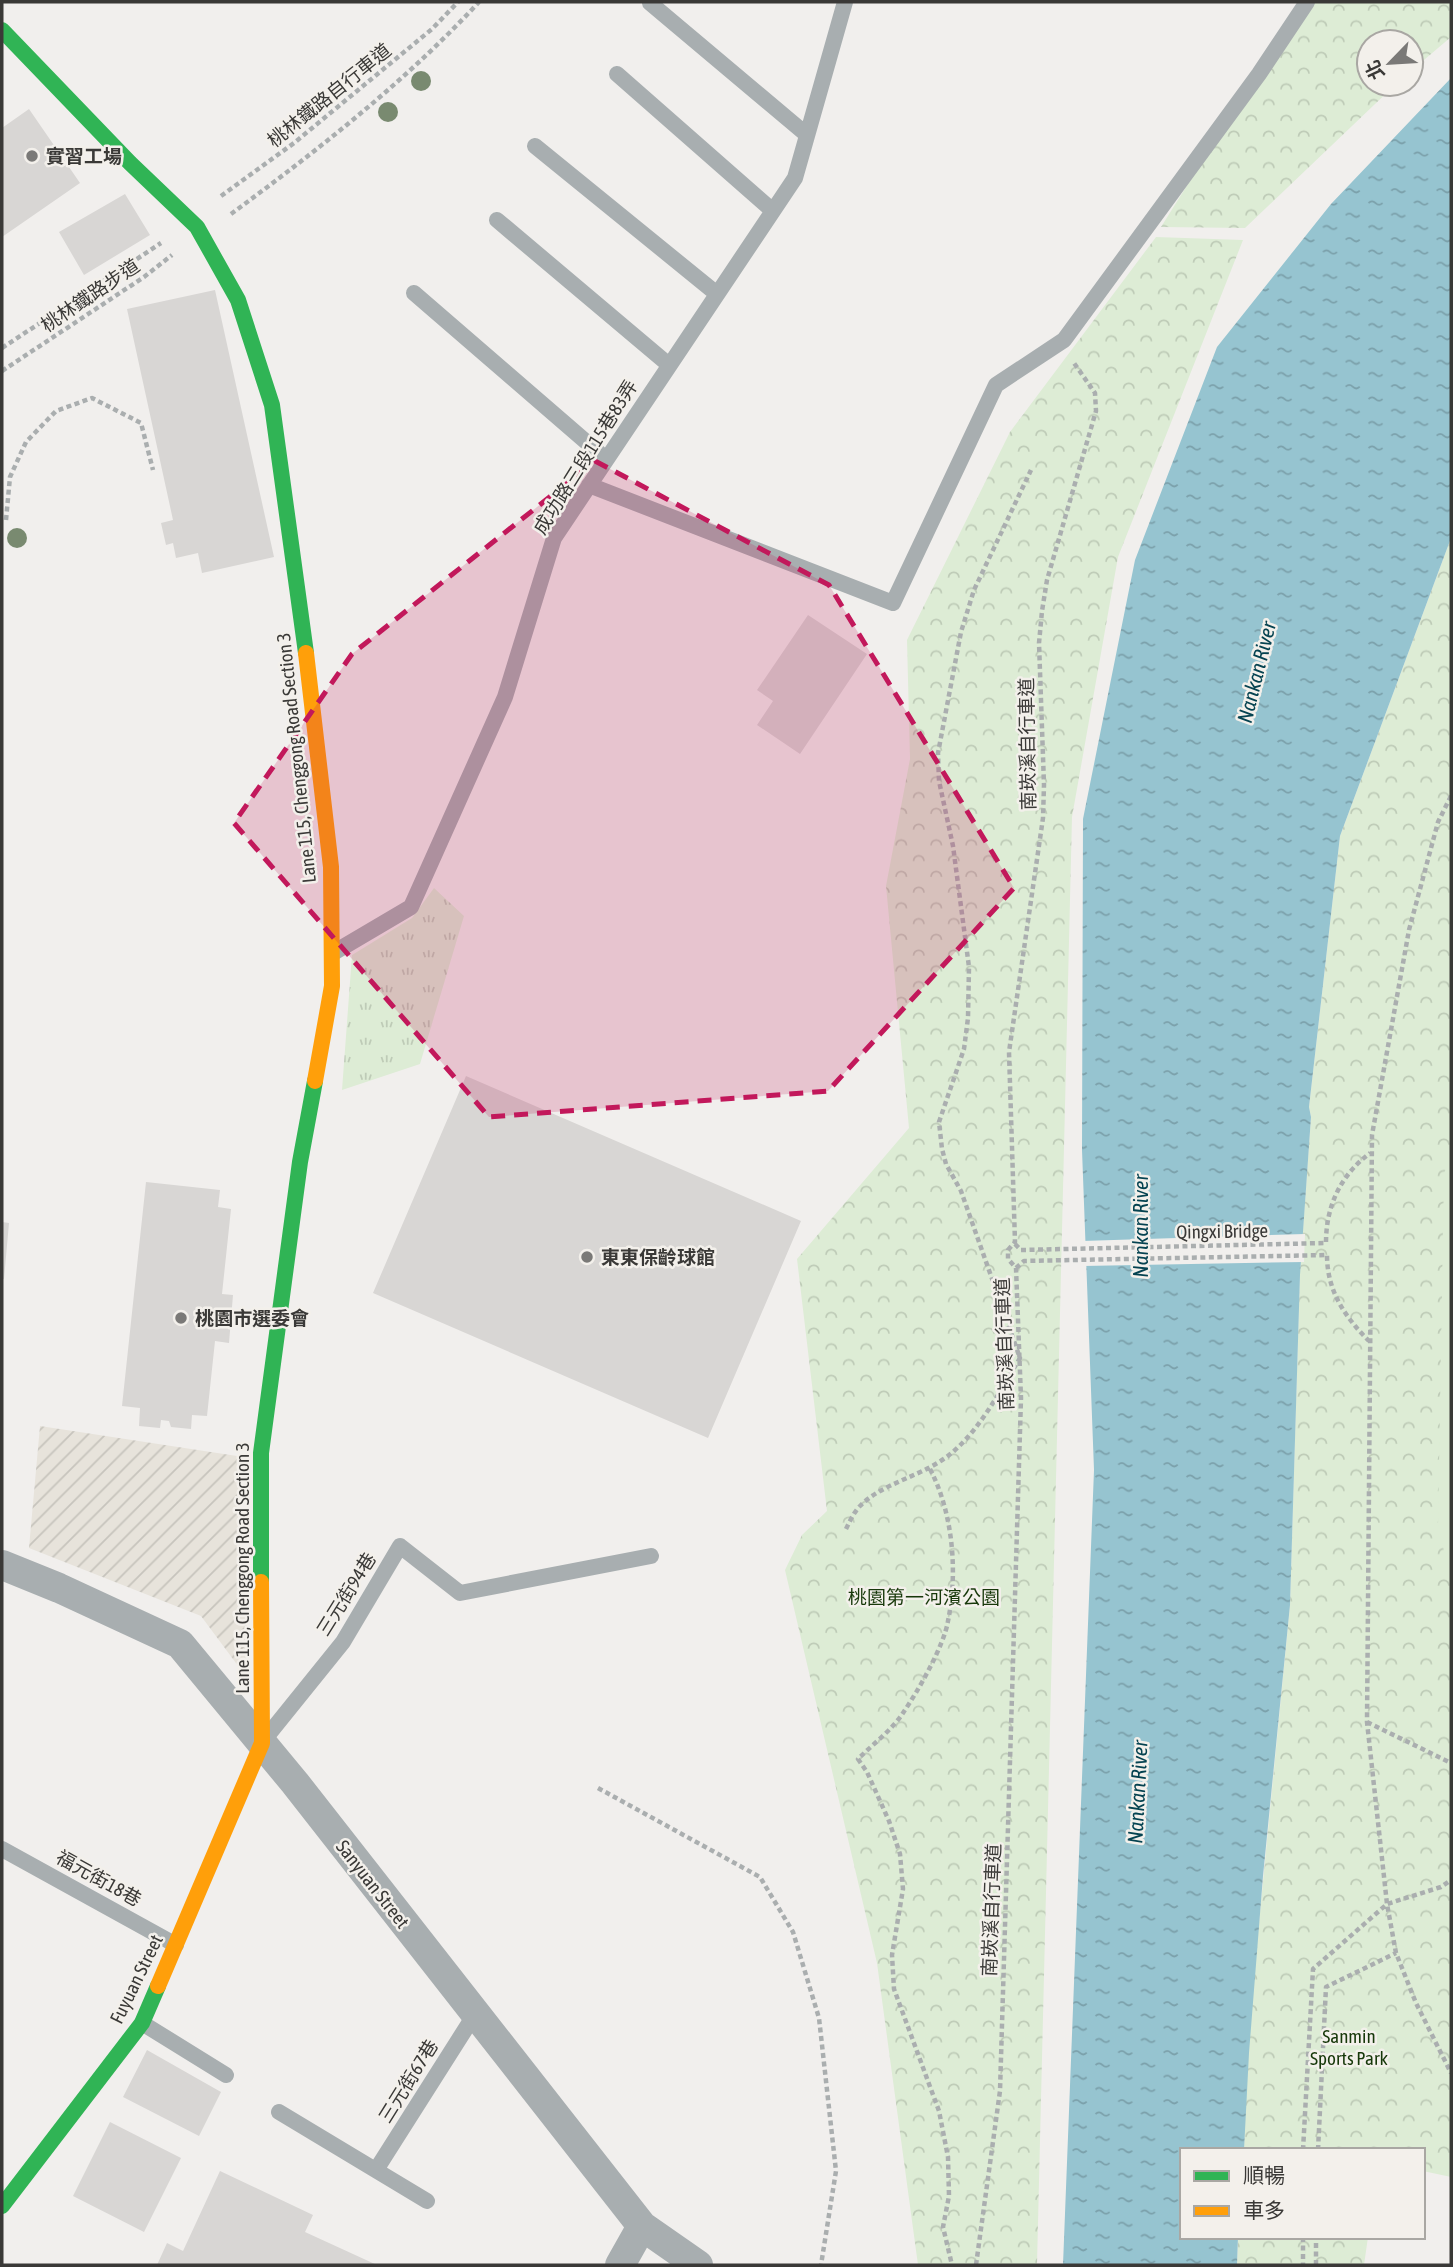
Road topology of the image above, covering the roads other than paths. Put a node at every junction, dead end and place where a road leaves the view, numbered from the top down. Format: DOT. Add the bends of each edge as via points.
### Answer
graph roads {
  1 [pos="845,2"];
  2 [pos="1307,2"];
  3 [pos="650,3"];
  4 [pos="2,30"];
  5 [pos="617,74"];
  6 [pos="807,135"];
  7 [pos="535,146"];
  8 [pos="773,211"];
  9 [pos="497,220"];
  10 [pos="414,293"];
  11 [pos="717,294"];
  12 [pos="669,365"];
  13 [pos="606,459"];
  14 [pos="589,485"];
  15 [pos="331,954"];
  16 [pos="651,1556"];
  17 [pos="2,1565"];
  18 [pos="262,1743"];
  19 [pos="2,1849"];
  20 [pos="176,1945"];
  21 [pos="475,2014"];
  22 [pos="142,2023"];
  23 [pos="226,2075"];
  24 [pos="279,2112"];
  25 [pos="376,2170"];
  26 [pos="427,2201"];
  27 [pos="2,2206"];
  28 [pos="642,2226"];
  29 [pos="620,2265"];
  30 [pos="698,2265"];
  1 -- 6 [label="lane, 成功路三段115巷83弄"];
  2 -- 14 [label="lane" via="1064,340 996,384 893,603"];
  3 -- 6 [label="lane"];
  4 -- 15 [label="street, Lane 115, Chenggong Road Section 3" via="197,227 238,300 272,405 286,498 331,867"];
  5 -- 8 [label="lane"];
  6 -- 8 [label="lane, 成功路三段115巷83弄" via="795,178"];
  7 -- 11 [label="lane"];
  8 -- 11 [label="lane, 成功路三段115巷83弄"];
  9 -- 12 [label="lane"];
  10 -- 13 [label="lane"];
  11 -- 12 [label="lane, 成功路三段115巷83弄"];
  12 -- 13 [label="lane, 成功路三段115巷83弄"];
  13 -- 14 [label="lane, 成功路三段115巷83弄"];
  14 -- 15 [label="lane, 成功路三段115巷83弄" via="554,538 505,697 411,907"];
  15 -- 18 [label="street, Lane 115, Chenggong Road Section 3" via="332,986 298,1172 261,1453"];
  16 -- 18 [label="lane, 三元街94巷" via="460,1593 400,1546 343,1642"];
  17 -- 18 [label="street, Sanyuan Street" via="180,1644"];
  18 -- 20 [label="street, Fuyuan Street"];
  18 -- 21 [label="street, Sanyuan Street"];
  19 -- 20 [label="lane, 福元街18巷"];
  20 -- 22 [label="street, Fuyuan Street"];
  21 -- 25 [label="lane, 三元街67巷"];
  21 -- 28 [label="street, Sanyuan Street"];
  22 -- 23 [label="lane"];
  22 -- 27 [label="street, Fuyuan Street"];
  24 -- 25 [label="lane"];
  25 -- 26 [label="lane"];
  28 -- 29 [label="street"];
  28 -- 30 [label="street, Sanyuan Street"];
}
